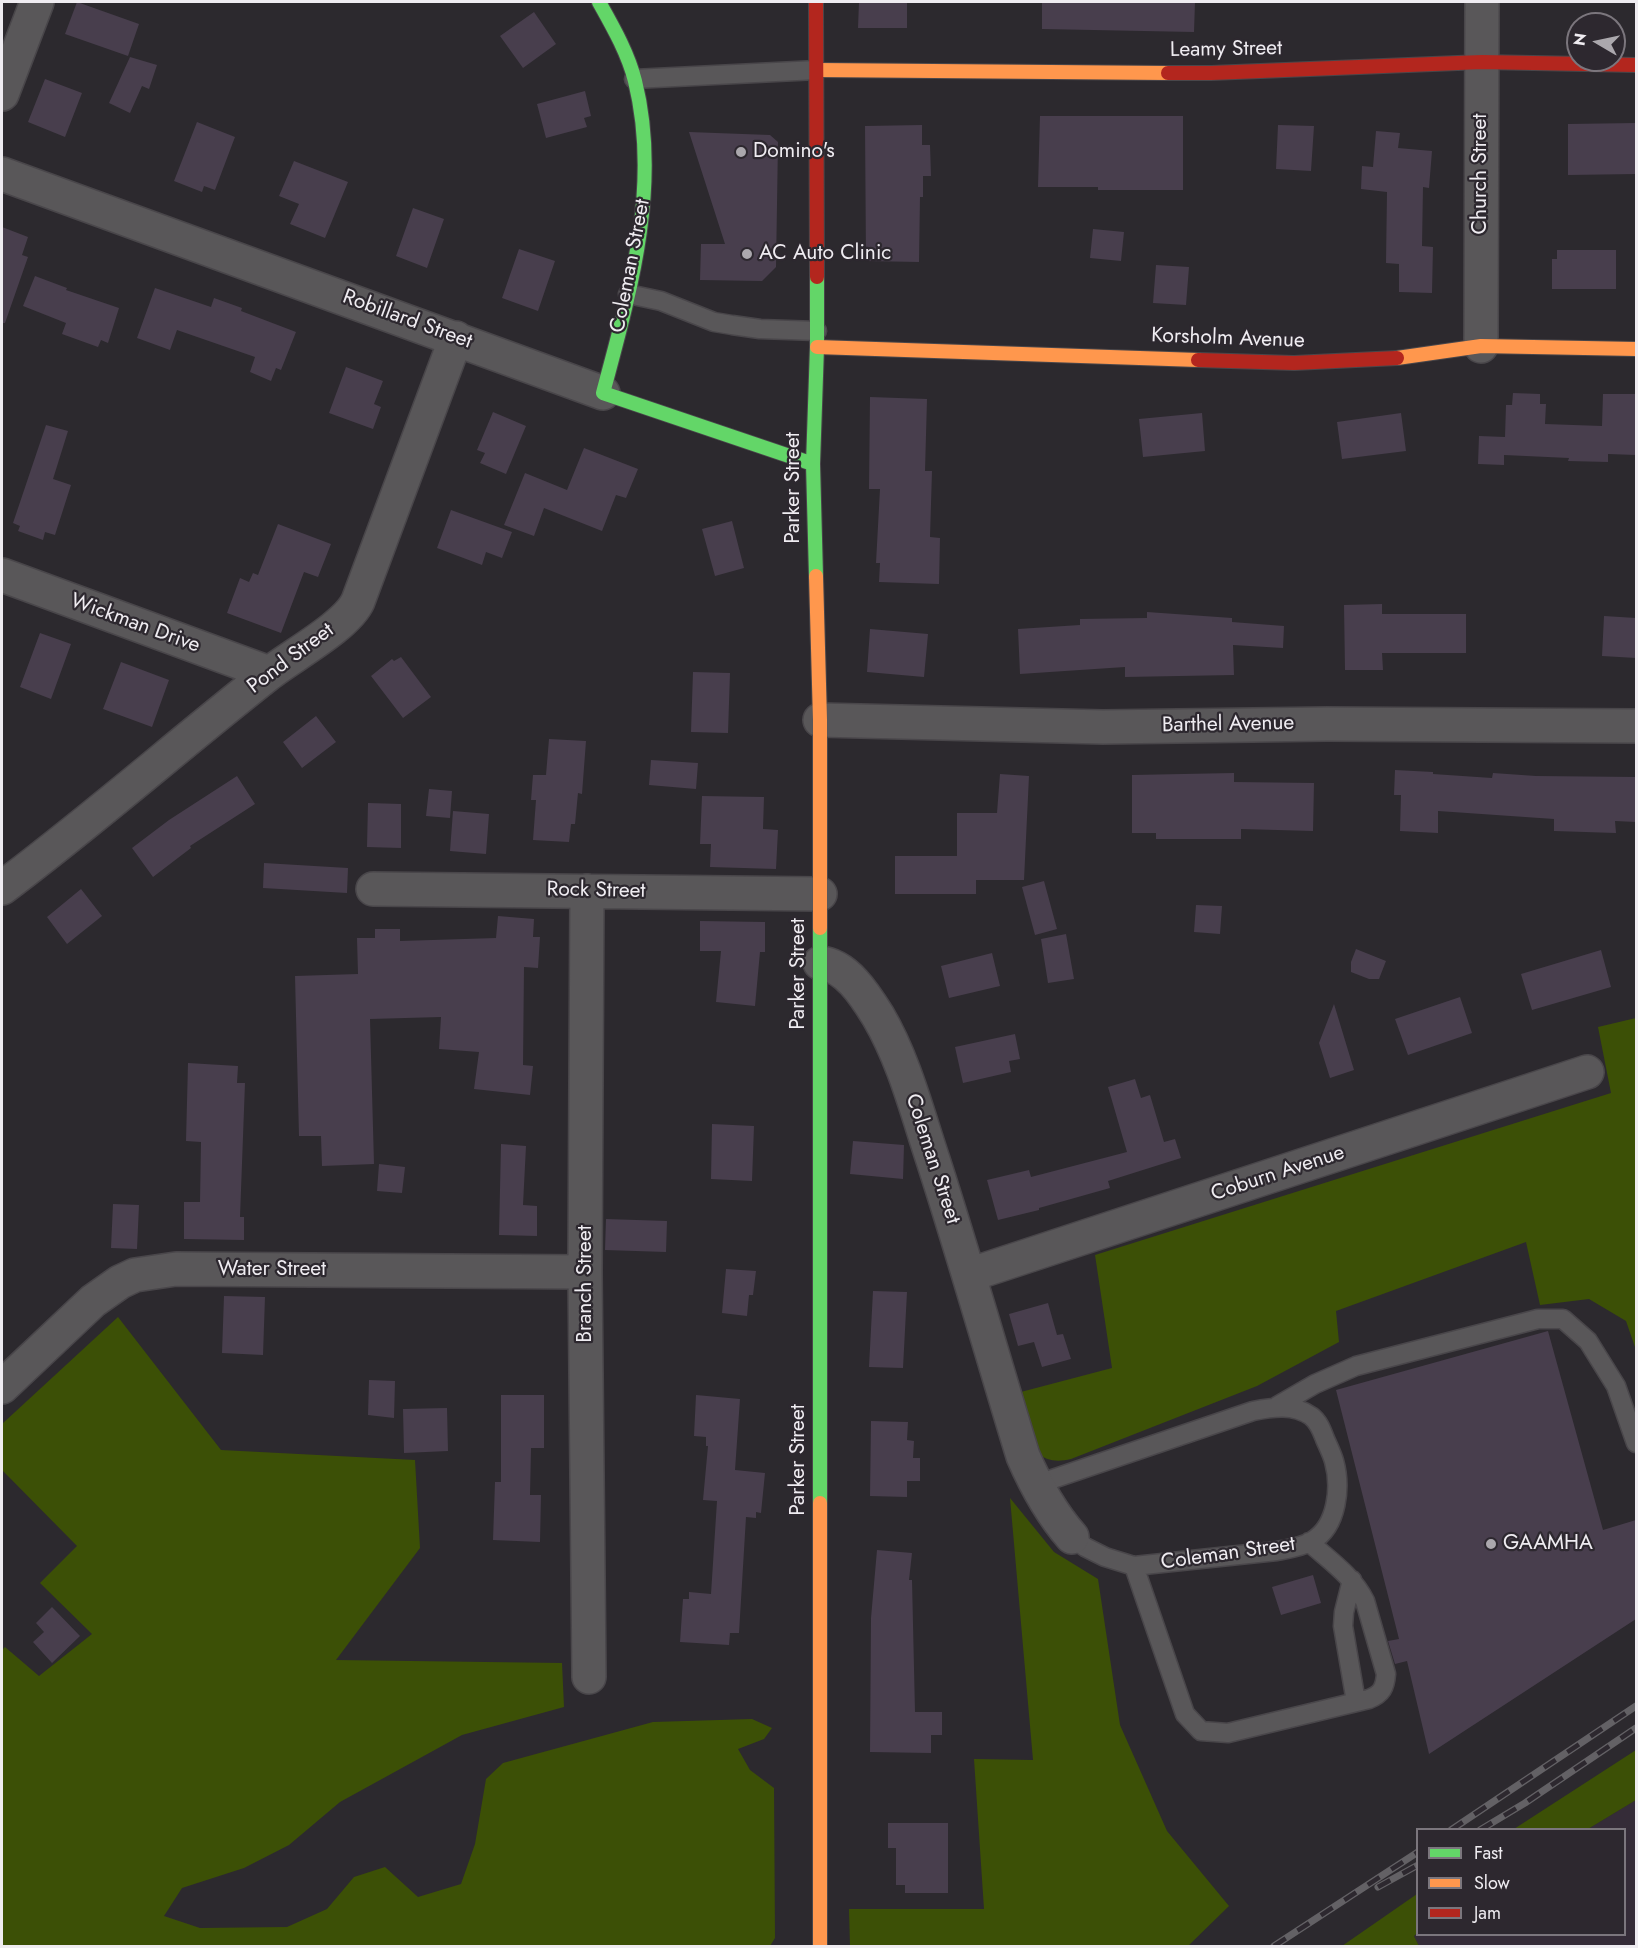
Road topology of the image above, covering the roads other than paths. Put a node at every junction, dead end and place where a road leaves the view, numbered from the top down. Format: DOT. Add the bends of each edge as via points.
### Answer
graph roads {
  1 [pos="37,2"];
  2 [pos="599,2"];
  3 [pos="816,2"];
  4 [pos="1482,2"];
  5 [pos="1482,62"];
  6 [pos="1636,65"];
  7 [pos="817,70"];
  8 [pos="634,79"];
  9 [pos="2,94"];
  10 [pos="2,174"];
  11 [pos="628,294"];
  12 [pos="456,338"];
  13 [pos="817,339"];
  14 [pos="1481,346"];
  15 [pos="1636,349"];
  16 [pos="603,393"];
  17 [pos="813,464"];
  18 [pos="2,575"];
  19 [pos="269,673"];
  20 [pos="820,720"];
  21 [pos="1636,726"];
  22 [pos="2,888"];
  23 [pos="373,889"];
  24 [pos="587,891"];
  25 [pos="820,894"];
  26 [pos="820,963"];
  27 [pos="1587,1072"];
  28 [pos="585,1272"];
  29 [pos="969,1275"];
  30 [pos="2,1387"];
  31 [pos="1277,1406"];
  32 [pos="1636,1443"];
  33 [pos="1035,1485"];
  34 [pos="1072,1537"];
  35 [pos="1309,1542"];
  36 [pos="1134,1566"];
  37 [pos="1352,1580"];
  38 [pos="589,1677"];
  39 [pos="1356,1702"];
  40 [pos="820,1947"];
  1 -- 9 [label="street"];
  2 -- 8 [label="street, Coleman Street"];
  3 -- 7 [label="street, Parker Street"];
  4 -- 5 [label="street, Church Street"];
  5 -- 6 [label="street, Leamy Street"];
  5 -- 7 [label="street, Leamy Street" via="1211,73"];
  5 -- 14 [label="street, Church Street"];
  7 -- 8 [label="lane"];
  7 -- 13 [label="street, Parker Street"];
  8 -- 11 [label="street, Coleman Street" via="642,113 645,189"];
  10 -- 12 [label="street, Robillard Street"];
  11 -- 13 [label="lane" via="714,322"];
  11 -- 16 [label="street, Coleman Street"];
  12 -- 16 [label="street, Robillard Street"];
  12 -- 19 [label="street, Pond Street" via="356,606 330,630"];
  13 -- 14 [label="street, Korsholm Avenue" via="1294,363 1403,358"];
  13 -- 17 [label="street, Parker Street"];
  14 -- 15 [label="street, Korsholm Avenue"];
  16 -- 17 [label="street, Robillard Street"];
  17 -- 20 [label="street, Parker Street"];
  18 -- 19 [label="street, Wickman Drive"];
  19 -- 22 [label="street, Pond Street"];
  20 -- 21 [label="street, Barthel Avenue" via="1103,727"];
  20 -- 25 [label="street, Parker Street"];
  23 -- 24 [label="street, Rock Street"];
  24 -- 25 [label="street, Rock Street"];
  24 -- 28 [label="street, Branch Street"];
  25 -- 26 [label="street, Parker Street"];
  26 -- 29 [label="street, Coleman Street" via="836,967 861,992 893,1047"];
  26 -- 40 [label="street, Parker Street"];
  27 -- 29 [label="street, Coburn Avenue"];
  28 -- 30 [label="street, Water Street" via="148,1272 120,1282 93,1301"];
  28 -- 38 [label="street, Branch Street"];
  29 -- 33 [label="street, Coleman Street"];
  31 -- 32 [label="lane" via="1356,1366 1538,1319 1563,1319 1588,1341 1616,1386"];
  31 -- 33 [label="lane, Coleman Street"];
  31 -- 35 [label="lane, Coleman Street" via="1313,1417 1334,1461 1338,1486 1335,1505 1322,1533"];
  33 -- 34 [label="street, Coleman Street"];
  34 -- 36 [label="lane, Coleman Street" via="1105,1557"];
  35 -- 36 [label="lane, Coleman Street" via="1277,1551"];
  35 -- 37 [label="lane"];
  36 -- 39 [label="lane" via="1185,1714 1201,1731 1228,1733"];
  37 -- 39 [label="lane" via="1343,1626"];
  37 -- 39 [label="lane" via="1365,1601 1386,1674 1378,1695"];
}
